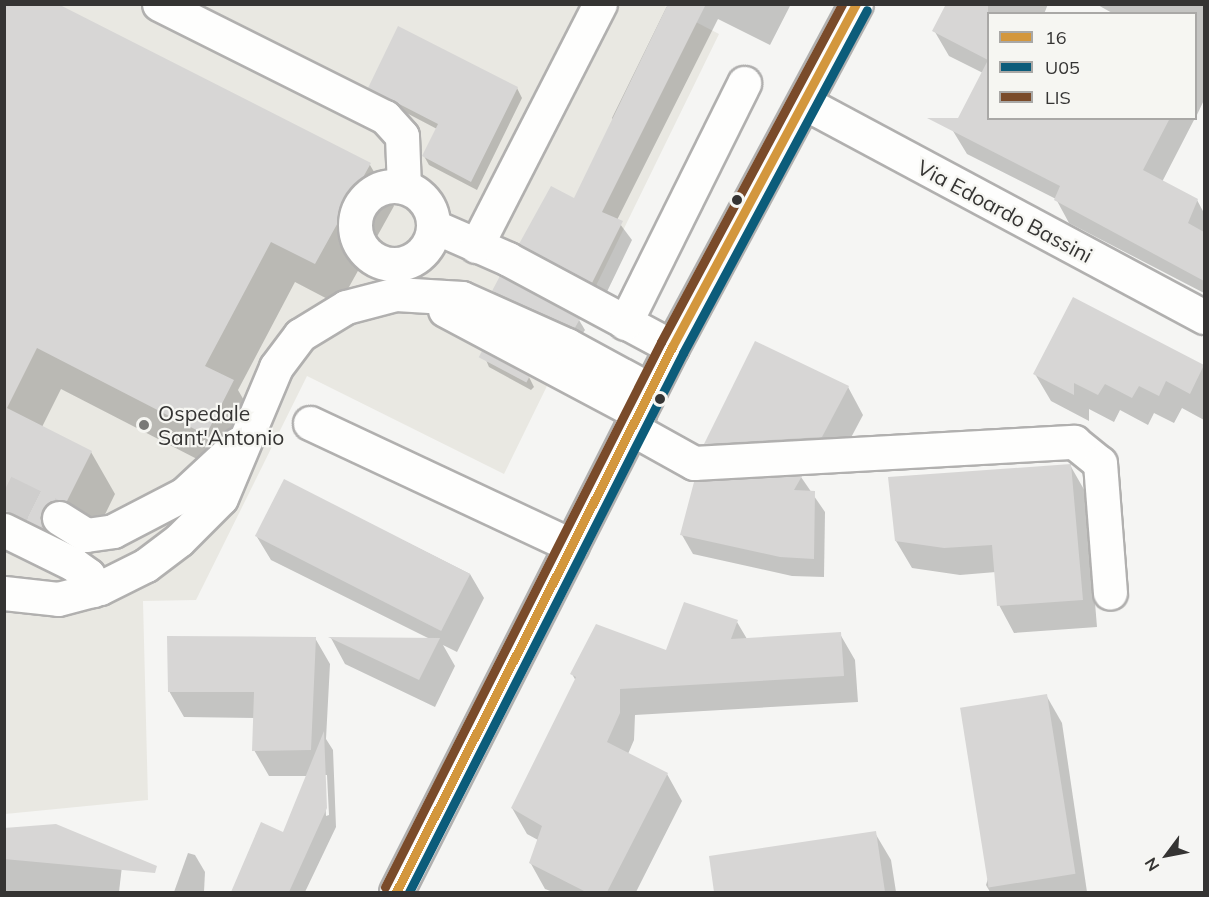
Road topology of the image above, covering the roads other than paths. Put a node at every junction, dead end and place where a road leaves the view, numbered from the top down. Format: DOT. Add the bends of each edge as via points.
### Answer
graph roads {
  1 [pos="159,4"];
  2 [pos="600,4"];
  3 [pos="856,4"];
  4 [pos="744,83"];
  5 [pos="805,103"];
  6 [pos="404,187"];
  7 [pos="434,226"];
  8 [pos="476,246"];
  9 [pos="508,259"];
  10 [pos="404,285"];
  11 [pos="479,317"];
  12 [pos="1204,317"];
  13 [pos="625,323"];
  14 [pos="672,347"];
  15 [pos="640,411"];
  16 [pos="310,423"];
  17 [pos="247,434"];
  18 [pos="59,518"];
  19 [pos="4,530"];
  20 [pos="572,546"];
  21 [pos="93,590"];
  22 [pos="4,593"];
  23 [pos="1110,593"];
  24 [pos="396,892"];
  1 -- 6 [label="street" via="385,117 402,136"];
  2 -- 8 [label="street"];
  3 -- 5 [label="street"];
  4 -- 13 [label="street"];
  5 -- 12 [label="street, Via Edoardo Bassini"];
  5 -- 14 [label="street"];
  6 -- 7 [label="street" via="426,201"];
  6 -- 10 [label="street" via="391,185 355,205 360,246"];
  7 -- 8 [label="street"];
  7 -- 10 [label="street"];
  8 -- 9 [label="street"];
  9 -- 11 [label="street" via="491,267"];
  9 -- 13 [label="street"];
  10 -- 11 [label="street" via="462,298"];
  10 -- 17 [label="street" via="346,307 300,335 276,367"];
  11 -- 15 [label="street"];
  13 -- 14 [label="street"];
  14 -- 15 [label="street"];
  15 -- 20 [label="street"];
  15 -- 23 [label="street" via="694,463 1074,442 1100,463"];
  16 -- 20 [label="street"];
  17 -- 18 [label="street" via="184,494 113,531 86,535"];
  17 -- 21 [label="street" via="221,498 179,540 146,565"];
  19 -- 21 [label="street" via="73,564 88,575"];
  20 -- 24 [label="street"];
  21 -- 22 [label="street" via="58,599"];
}
